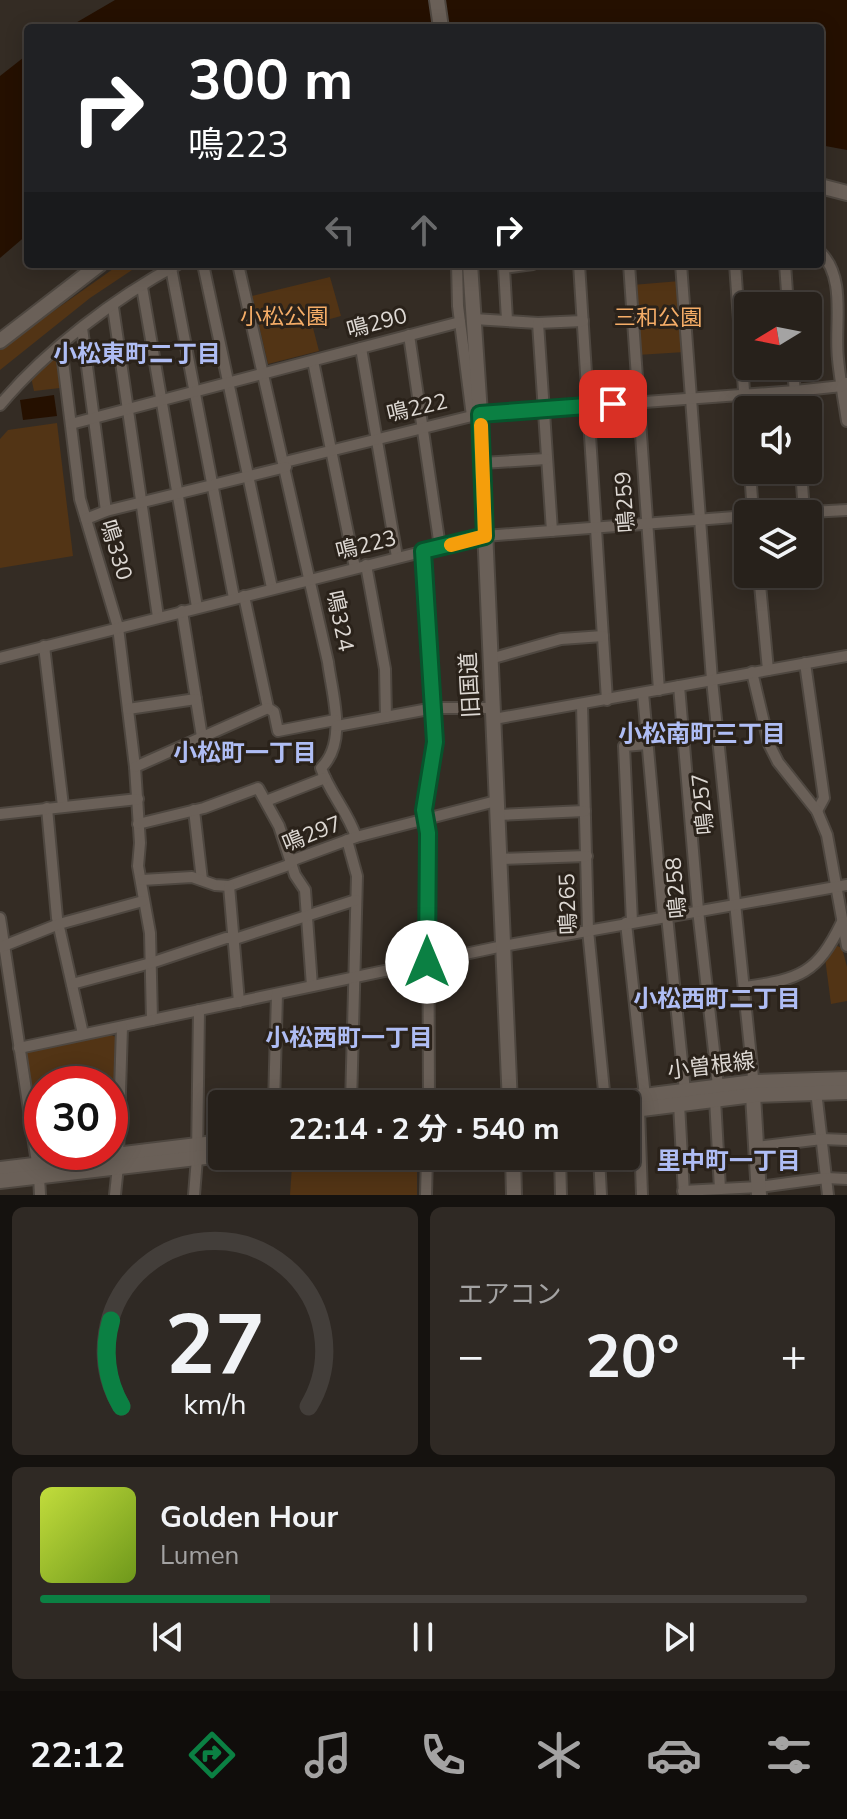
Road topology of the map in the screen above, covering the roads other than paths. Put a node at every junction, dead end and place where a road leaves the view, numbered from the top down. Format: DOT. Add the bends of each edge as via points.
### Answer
graph roads {
  1 [pos="437,0"];
  2 [pos="440,24"];
  3 [pos="824,187"];
  4 [pos="847,193"];
  5 [pos="824,256"];
  6 [pos="95,268"];
  7 [pos="172,268"];
  8 [pos="175,268"];
  9 [pos="204,268"];
  10 [pos="239,268"];
  11 [pos="458,268"];
  12 [pos="470,268"];
  13 [pos="504,268"];
  14 [pos="579,268"];
  15 [pos="629,268"];
  16 [pos="681,268"];
  17 [pos="735,268"];
  18 [pos="785,268"];
  19 [pos="142,287"];
  20 [pos="787,292"];
  21 [pos="113,307"];
  22 [pos="467,320"];
  23 [pos="507,320"];
  24 [pos="583,321"];
  25 [pos="538,323"];
  26 [pos="82,328"];
  27 [pos="409,335"];
  28 [pos="0,341"];
  29 [pos="61,345"];
  30 [pos="361,348"];
  31 [pos="313,361"];
  32 [pos="265,375"];
  33 [pos="794,380"];
  34 [pos="230,384"];
  35 [pos="844,385"];
  36 [pos="795,391"];
  37 [pos="195,392"];
  38 [pos="744,395"];
  39 [pos="795,396"];
  40 [pos="691,398"];
  41 [pos="163,401"];
  42 [pos="638,402"];
  43 [pos="0,405"];
  44 [pos="588,405"];
  45 [pos="542,409"];
  46 [pos="128,410"];
  47 [pos="476,415"];
  48 [pos="94,418"];
  49 [pos="847,421"];
  50 [pos="71,424"];
  51 [pos="422,427"];
  52 [pos="377,438"];
  53 [pos="331,450"];
  54 [pos="546,459"];
  55 [pos="482,463"];
  56 [pos="285,464"];
  57 [pos="249,476"];
  58 [pos="213,485"];
  59 [pos="177,495"];
  60 [pos="142,504"];
  61 [pos="847,510"];
  62 [pos="106,511"];
  63 [pos="822,511"];
  64 [pos="734,516"];
  65 [pos="86,519"];
  66 [pos="700,519"];
  67 [pos="647,523"];
  68 [pos="597,527"];
  69 [pos="552,531"];
  70 [pos="485,536"];
  71 [pos="440,547"];
  72 [pos="423,551"];
  73 [pos="397,557"];
  74 [pos="360,566"];
  75 [pos="310,578"];
  76 [pos="272,588"];
  77 [pos="760,588"];
  78 [pos="239,597"];
  79 [pos="197,607"];
  80 [pos="182,611"];
  81 [pos="158,617"];
  82 [pos="118,627"];
  83 [pos="603,636"];
  84 [pos="44,646"];
  85 [pos="847,656"];
  86 [pos="0,658"];
  87 [pos="490,659"];
  88 [pos="805,663"];
  89 [pos="768,670"];
  90 [pos="752,672"];
  91 [pos="712,680"];
  92 [pos="679,686"];
  93 [pos="659,690"];
  94 [pos="643,693"];
  95 [pos="196,699"];
  96 [pos="607,700"];
  97 [pos="582,705"];
  98 [pos="268,708"];
  99 [pos="434,708"];
  100 [pos="128,709"];
  101 [pos="493,713"];
  102 [pos="386,717"];
  103 [pos="336,723"];
  104 [pos="202,737"];
  105 [pos="648,744"];
  106 [pos="135,767"];
  107 [pos="325,778"];
  108 [pos="138,799"];
  109 [pos="266,801"];
  110 [pos="63,806"];
  111 [pos="47,808"];
  112 [pos="496,808"];
  113 [pos="194,810"];
  114 [pos="585,811"];
  115 [pos="817,811"];
  116 [pos="0,814"];
  117 [pos="426,818"];
  118 [pos="138,824"];
  119 [pos="351,838"];
  120 [pos="587,856"];
  121 [pos="499,859"];
  122 [pos="291,862"];
  123 [pos="142,880"];
  124 [pos="202,880"];
  125 [pos="229,886"];
  126 [pos="842,886"];
  127 [pos="356,900"];
  128 [pos="143,901"];
  129 [pos="736,903"];
  130 [pos="698,910"];
  131 [pos="665,916"];
  132 [pos="306,917"];
  133 [pos="0,918"];
  134 [pos="843,921"];
  135 [pos="629,922"];
  136 [pos="57,928"];
  137 [pos="588,930"];
  138 [pos="234,938"];
  139 [pos="503,946"];
  140 [pos="847,946"];
  141 [pos="2,947"];
  142 [pos="427,962"];
  143 [pos="151,963"];
  144 [pos="355,977"];
  145 [pos="72,984"];
  146 [pos="312,986"];
  147 [pos="745,987"];
  148 [pos="277,994"];
  149 [pos="239,1002"];
  150 [pos="199,1010"];
  151 [pos="152,1020"];
  152 [pos="122,1027"];
  153 [pos="83,1034"];
  154 [pos="19,1048"];
  155 [pos="119,1066"];
  156 [pos="24,1071"];
  157 [pos="847,1079"];
  158 [pos="754,1088"];
  159 [pos="274,1090"];
  160 [pos="351,1090"];
  161 [pos="429,1090"];
  162 [pos="509,1090"];
  163 [pos="604,1090"];
  164 [pos="636,1090"];
  165 [pos="816,1091"];
  166 [pos="847,1092"];
  167 [pos="716,1093"];
  168 [pos="682,1097"];
  169 [pos="640,1104"];
  170 [pos="822,1139"];
  171 [pos="847,1140"];
  172 [pos="756,1147"];
  173 [pos="208,1148"];
  174 [pos="197,1152"];
  175 [pos="208,1153"];
  176 [pos="128,1159"];
  177 [pos="640,1159"];
  178 [pos="0,1169"];
  179 [pos="24,1170"];
  180 [pos="38,1170"];
  181 [pos="117,1170"];
  182 [pos="427,1170"];
  183 [pos="513,1170"];
  184 [pos="560,1170"];
  185 [pos="600,1170"];
  186 [pos="826,1178"];
  187 [pos="847,1179"];
  188 [pos="0,1181"];
  189 [pos="718,1191"];
  190 [pos="759,1191"];
  191 [pos="684,1193"];
  192 [pos="40,1195"];
  193 [pos="115,1195"];
  194 [pos="194,1195"];
  195 [pos="426,1195"];
  196 [pos="514,1195"];
  197 [pos="561,1195"];
  198 [pos="601,1195"];
  199 [pos="642,1195"];
  200 [pos="828,1195"];
  1 -- 2 [label="street"];
  3 -- 4 [label="street"];
  5 -- 35 [label="street" via="838,286 837,356"];
  6 -- 28 [label="street"];
  7 -- 19 [label="street"];
  8 -- 37 [label="street"];
  9 -- 34 [label="street"];
  10 -- 32 [label="street, 鳴324"];
  11 -- 22 [label="street"];
  12 -- 22 [label="street, 旧国道"];
  13 -- 23 [label="street"];
  14 -- 24 [label="street"];
  15 -- 42 [label="street, 鳴259"];
  16 -- 40 [label="street, 鳴257"];
  17 -- 38 [label="street"];
  18 -- 20 [label="street"];
  19 -- 21 [label="street"];
  19 -- 41 [label="street"];
  21 -- 26 [label="street"];
  21 -- 46 [label="street"];
  22 -- 23 [label="street, 鳴290"];
  22 -- 27 [label="street, 鳴290"];
  22 -- 47 [label="street, 旧国道"];
  23 -- 25 [label="street, 鳴290"];
  24 -- 25 [label="street, 鳴290"];
  24 -- 44 [label="street"];
  25 -- 45 [label="street"];
  26 -- 29 [label="street"];
  26 -- 48 [label="street"];
  27 -- 30 [label="street, 鳴290"];
  27 -- 51 [label="street"];
  29 -- 43 [label="street"];
  29 -- 50 [label="street, 鳴330"];
  30 -- 31 [label="street, 鳴290"];
  30 -- 52 [label="street"];
  31 -- 32 [label="street, 鳴290"];
  31 -- 53 [label="street"];
  32 -- 34 [label="street, 鳴290"];
  32 -- 56 [label="street, 鳴324"];
  33 -- 36 [label="street"];
  34 -- 37 [label="street, 鳴290"];
  34 -- 57 [label="street"];
  35 -- 36 [label="street, 鳴222"];
  35 -- 49 [label="street"];
  36 -- 38 [label="street, 鳴222"];
  36 -- 39 [label="street"];
  37 -- 41 [label="street, 鳴290"];
  37 -- 58 [label="street"];
  38 -- 40 [label="street, 鳴222"];
  40 -- 42 [label="street, 鳴222"];
  40 -- 66 [label="street, 鳴257"];
  41 -- 46 [label="street, 鳴290"];
  41 -- 59 [label="street"];
  42 -- 44 [label="street, 鳴222"];
  42 -- 67 [label="street, 鳴259"];
  44 -- 45 [label="street, 鳴222"];
  44 -- 68 [label="street"];
  45 -- 47 [label="street, 鳴222"];
  45 -- 54 [label="street"];
  46 -- 48 [label="street, 鳴290"];
  46 -- 60 [label="street"];
  47 -- 51 [label="street, 鳴222"];
  47 -- 55 [label="street, 旧国道"];
  48 -- 50 [label="street, 鳴290"];
  48 -- 62 [label="street"];
  50 -- 65 [label="street, 鳴330"];
  51 -- 52 [label="street, 鳴222"];
  51 -- 71 [label="street"];
  52 -- 53 [label="street, 鳴222"];
  52 -- 73 [label="street"];
  53 -- 56 [label="street, 鳴222"];
  53 -- 74 [label="street"];
  54 -- 55 [label="street"];
  54 -- 69 [label="street"];
  55 -- 70 [label="street, 旧国道"];
  56 -- 57 [label="street, 鳴222"];
  56 -- 75 [label="street, 鳴324"];
  57 -- 58 [label="street, 鳴222"];
  57 -- 76 [label="street"];
  58 -- 59 [label="street, 鳴222"];
  58 -- 78 [label="street"];
  59 -- 60 [label="street, 鳴222"];
  59 -- 79 [label="street"];
  60 -- 62 [label="street, 鳴222"];
  60 -- 81 [label="street"];
  61 -- 63 [label="street"];
  62 -- 65 [label="street, 鳴222"];
  64 -- 66 [label="street, 鳴223"];
  65 -- 82 [label="street, 鳴330"];
  66 -- 67 [label="street, 鳴223"];
  66 -- 91 [label="street, 鳴257"];
  67 -- 68 [label="street, 鳴223"];
  67 -- 93 [label="street, 鳴259"];
  68 -- 69 [label="street, 鳴223"];
  68 -- 83 [label="street"];
  69 -- 70 [label="street, 鳴223"];
  70 -- 71 [label="street, 鳴223"];
  70 -- 87 [label="street, 旧国道"];
  71 -- 72 [label="street, 鳴223"];
  72 -- 73 [label="street, 鳴223"];
  72 -- 99 [label="street"];
  73 -- 74 [label="street, 鳴223"];
  74 -- 75 [label="street, 鳴223"];
  74 -- 102 [label="street" via="385,669"];
  75 -- 76 [label="street, 鳴223"];
  75 -- 103 [label="street, 鳴324"];
  76 -- 78 [label="street, 鳴223"];
  77 -- 89 [label="street"];
  78 -- 79 [label="street, 鳴223"];
  78 -- 98 [label="street"];
  79 -- 80 [label="street, 鳴223"];
  80 -- 81 [label="street, 鳴223"];
  80 -- 95 [label="street"];
  81 -- 82 [label="street, 鳴223"];
  82 -- 84 [label="street, 鳴223"];
  82 -- 100 [label="street, 鳴330"];
  83 -- 87 [label="street" via="561,639"];
  83 -- 96 [label="street"];
  84 -- 86 [label="street, 鳴223"];
  84 -- 110 [label="street"];
  85 -- 88 [label="street"];
  87 -- 101 [label="street, 旧国道"];
  88 -- 89 [label="street"];
  88 -- 115 [label="street" via="824,798"];
  89 -- 90 [label="street"];
  90 -- 91 [label="street"];
  90 -- 115 [label="street" via="769,744"];
  91 -- 92 [label="street"];
  91 -- 129 [label="street, 鳴257"];
  92 -- 93 [label="street"];
  92 -- 130 [label="street, 鳴258"];
  93 -- 94 [label="street"];
  94 -- 96 [label="street"];
  94 -- 105 [label="street"];
  95 -- 100 [label="street"];
  95 -- 104 [label="street"];
  96 -- 97 [label="street"];
  97 -- 101 [label="street"];
  97 -- 114 [label="street, 鳴265"];
  98 -- 103 [label="street" via="278,731"];
  98 -- 104 [label="street"];
  99 -- 101 [label="street"];
  99 -- 102 [label="street"];
  99 -- 117 [label="street"];
  100 -- 106 [label="street, 鳴330"];
  101 -- 112 [label="street, 旧国道"];
  102 -- 103 [label="street"];
  103 -- 107 [label="street, 鳴324" via="332,757 321,768"];
  104 -- 106 [label="street"];
  105 -- 131 [label="street"];
  105 -- 135 [label="street" via="624,746"];
  106 -- 108 [label="street, 鳴330"];
  107 -- 109 [label="street"];
  107 -- 119 [label="street" via="346,812"];
  108 -- 110 [label="street"];
  108 -- 118 [label="street"];
  109 -- 113 [label="street" via="258,788"];
  109 -- 122 [label="street"];
  110 -- 111 [label="street"];
  111 -- 116 [label="street"];
  111 -- 136 [label="street"];
  112 -- 114 [label="street, 鳴297"];
  112 -- 117 [label="street, 鳴297"];
  112 -- 121 [label="street, 旧国道"];
  113 -- 118 [label="street"];
  113 -- 124 [label="street"];
  114 -- 120 [label="street, 鳴265"];
  115 -- 126 [label="street"];
  117 -- 119 [label="street, 鳴297"];
  117 -- 142 [label="street"];
  118 -- 123 [label="street"];
  119 -- 122 [label="street, 鳴297"];
  119 -- 127 [label="street"];
  120 -- 121 [label="street"];
  120 -- 137 [label="street, 鳴265"];
  121 -- 139 [label="street, 旧国道"];
  122 -- 125 [label="street, 鳴297"];
  122 -- 132 [label="street" via="305,890"];
  123 -- 124 [label="street"];
  123 -- 128 [label="street"];
  124 -- 125 [label="street"];
  125 -- 138 [label="street"];
  126 -- 129 [label="street"];
  126 -- 134 [label="street"];
  127 -- 132 [label="street"];
  127 -- 144 [label="street"];
  128 -- 136 [label="street"];
  128 -- 143 [label="street"];
  129 -- 130 [label="street"];
  129 -- 147 [label="street, 鳴257"];
  130 -- 131 [label="street"];
  130 -- 167 [label="street, 鳴258"];
  131 -- 135 [label="street"];
  131 -- 168 [label="street"];
  132 -- 138 [label="street"];
  132 -- 146 [label="street"];
  133 -- 141 [label="street"];
  134 -- 140 [label="street"];
  134 -- 147 [label="street" via="824,954 798,977"];
  135 -- 137 [label="street"];
  135 -- 164 [label="street"];
  136 -- 141 [label="street"];
  136 -- 145 [label="street"];
  137 -- 139 [label="street"];
  137 -- 163 [label="street, 鳴265"];
  138 -- 143 [label="street"];
  138 -- 149 [label="street"];
  139 -- 142 [label="street"];
  139 -- 162 [label="street, 旧国道"];
  141 -- 154 [label="street"];
  142 -- 144 [label="street"];
  142 -- 161 [label="street"];
  143 -- 145 [label="street"];
  143 -- 151 [label="street"];
  144 -- 146 [label="street"];
  144 -- 160 [label="street"];
  145 -- 153 [label="street"];
  146 -- 148 [label="street"];
  147 -- 158 [label="street, 鳴257"];
  148 -- 149 [label="street"];
  148 -- 159 [label="street"];
  149 -- 150 [label="street"];
  150 -- 151 [label="street"];
  150 -- 174 [label="street"];
  151 -- 152 [label="street"];
  152 -- 153 [label="street"];
  152 -- 155 [label="street"];
  153 -- 154 [label="street"];
  154 -- 156 [label="street"];
  157 -- 158 [label="street, 小曽根線"];
  158 -- 165 [label="street, 小曽根線"];
  158 -- 167 [label="street, 小曽根線"];
  158 -- 172 [label="street, 鳴257"];
  165 -- 166 [label="street, 小曽根線"];
  165 -- 170 [label="street"];
  167 -- 168 [label="street, 小曽根線"];
  167 -- 189 [label="street, 鳴258"];
  168 -- 169 [label="street, 小曽根線"];
  168 -- 191 [label="street"];
  170 -- 171 [label="street"];
  170 -- 172 [label="street"];
  170 -- 186 [label="street"];
  172 -- 190 [label="street, 鳴257"];
  173 -- 174 [label="street"];
  174 -- 175 [label="street"];
  174 -- 176 [label="street"];
  174 -- 194 [label="street"];
  177 -- 199 [label="street"];
  178 -- 179 [label="street"];
  180 -- 188 [label="street"];
  180 -- 192 [label="street"];
  181 -- 193 [label="street"];
  182 -- 195 [label="street"];
  183 -- 196 [label="street"];
  184 -- 197 [label="street"];
  185 -- 198 [label="street"];
  186 -- 187 [label="street"];
  186 -- 190 [label="street"];
  186 -- 200 [label="street"];
  189 -- 190 [label="street"];
  189 -- 191 [label="street"];
}
